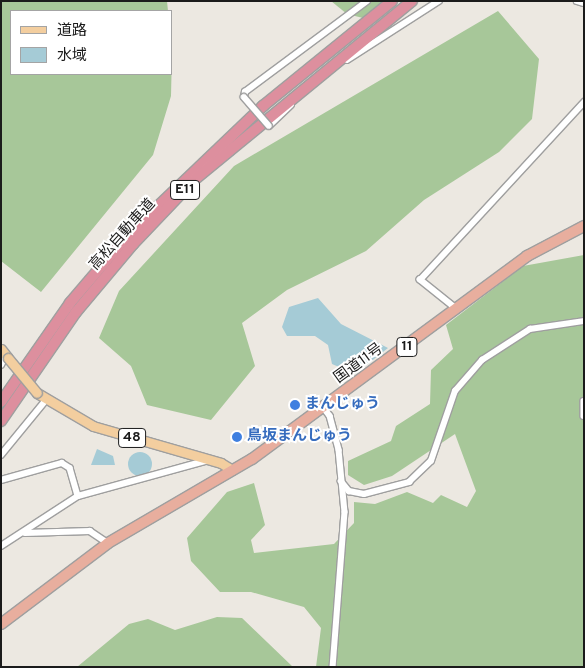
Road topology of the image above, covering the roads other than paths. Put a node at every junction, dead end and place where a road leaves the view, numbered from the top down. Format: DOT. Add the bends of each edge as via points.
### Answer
graph roads {
  1 [pos="367,1"];
  2 [pos="392,1"];
  3 [pos="412,1"];
  4 [pos="439,1"];
  5 [pos="576,1"];
  6 [pos="584,3"];
  7 [pos="584,102"];
  8 [pos="584,226"];
  9 [pos="455,308"];
  10 [pos="584,322"];
  11 [pos="5,354"];
  12 [pos="1,365"];
  13 [pos="46,400"];
  14 [pos="584,401"];
  15 [pos="1,402"];
  16 [pos="324,408"];
  17 [pos="584,416"];
  18 [pos="1,421"];
  19 [pos="1,455"];
  20 [pos="210,460"];
  21 [pos="232,470"];
  22 [pos="1,480"];
  23 [pos="341,481"];
  24 [pos="78,496"];
  25 [pos="25,533"];
  26 [pos="108,544"];
  27 [pos="1,546"];
  28 [pos="1,624"];
  29 [pos="333,667"];
  1 -- 4 [label="street, bridge" via="245,92 244,97 269,126 334,68"];
  2 -- 15 [label="highway, 高松自動車道 / E11" via="263,106 128,235 70,303"];
  3 -- 18 [label="highway, 高松自動車道 / E11" via="270,114 188,187 76,312"];
  5 -- 6 [label="street"];
  7 -- 9 [label="street" via="420,280"];
  8 -- 9 [label="highway, 国道11号 / 11" via="546,244"];
  9 -- 16 [label="highway, 国道11号 / 11"];
  10 -- 23 [label="street" via="530,329 482,360 455,391 443,438 431,462 409,482 364,494 349,491"];
  11 -- 12 [label="street"];
  11 -- 13 [label="main road, 48, bridge"];
  13 -- 19 [label="street"];
  13 -- 20 [label="main road, 48" via="93,426"];
  14 -- 17 [label="street"];
  16 -- 21 [label="highway, 国道11号 / 11"];
  16 -- 23 [label="street" via="339,450"];
  20 -- 21 [label="main road, 48"];
  20 -- 24 [label="street"];
  21 -- 26 [label="highway, 国道11号 / 11"];
  22 -- 24 [label="street" via="62,463 70,468"];
  23 -- 29 [label="street" via="345,543"];
  24 -- 25 [label="street" via="60,504"];
  25 -- 26 [label="street" via="90,531"];
  25 -- 27 [label="street"];
  26 -- 28 [label="highway, 国道11号 / 11"];
}
